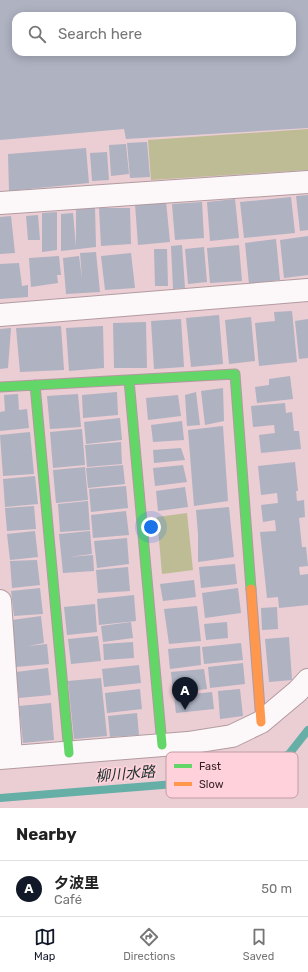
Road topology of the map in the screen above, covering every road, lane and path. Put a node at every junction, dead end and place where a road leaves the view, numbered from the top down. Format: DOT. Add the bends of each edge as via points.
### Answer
graph roads {
  1 [pos="308,182"];
  2 [pos="0,203"];
  3 [pos="308,290"];
  4 [pos="0,315"];
  5 [pos="129,380"];
  6 [pos="35,385"];
  7 [pos="0,387"];
  8 [pos="0,602"];
  9 [pos="308,680"];
  10 [pos="261,722"];
  11 [pos="162,745"];
  12 [pos="69,753"];
  13 [pos="6,758"];
  1 -- 2 [label="street"];
  3 -- 4 [label="street"];
  5 -- 6 [label="street"];
  5 -- 10 [label="street" via="235,374"];
  5 -- 11 [label="street"];
  6 -- 7 [label="street"];
  6 -- 12 [label="street"];
  8 -- 13 [label="street"];
  9 -- 10 [label="street"];
  10 -- 11 [label="street" via="232,736"];
  11 -- 12 [label="street"];
  12 -- 13 [label="street"];
}
